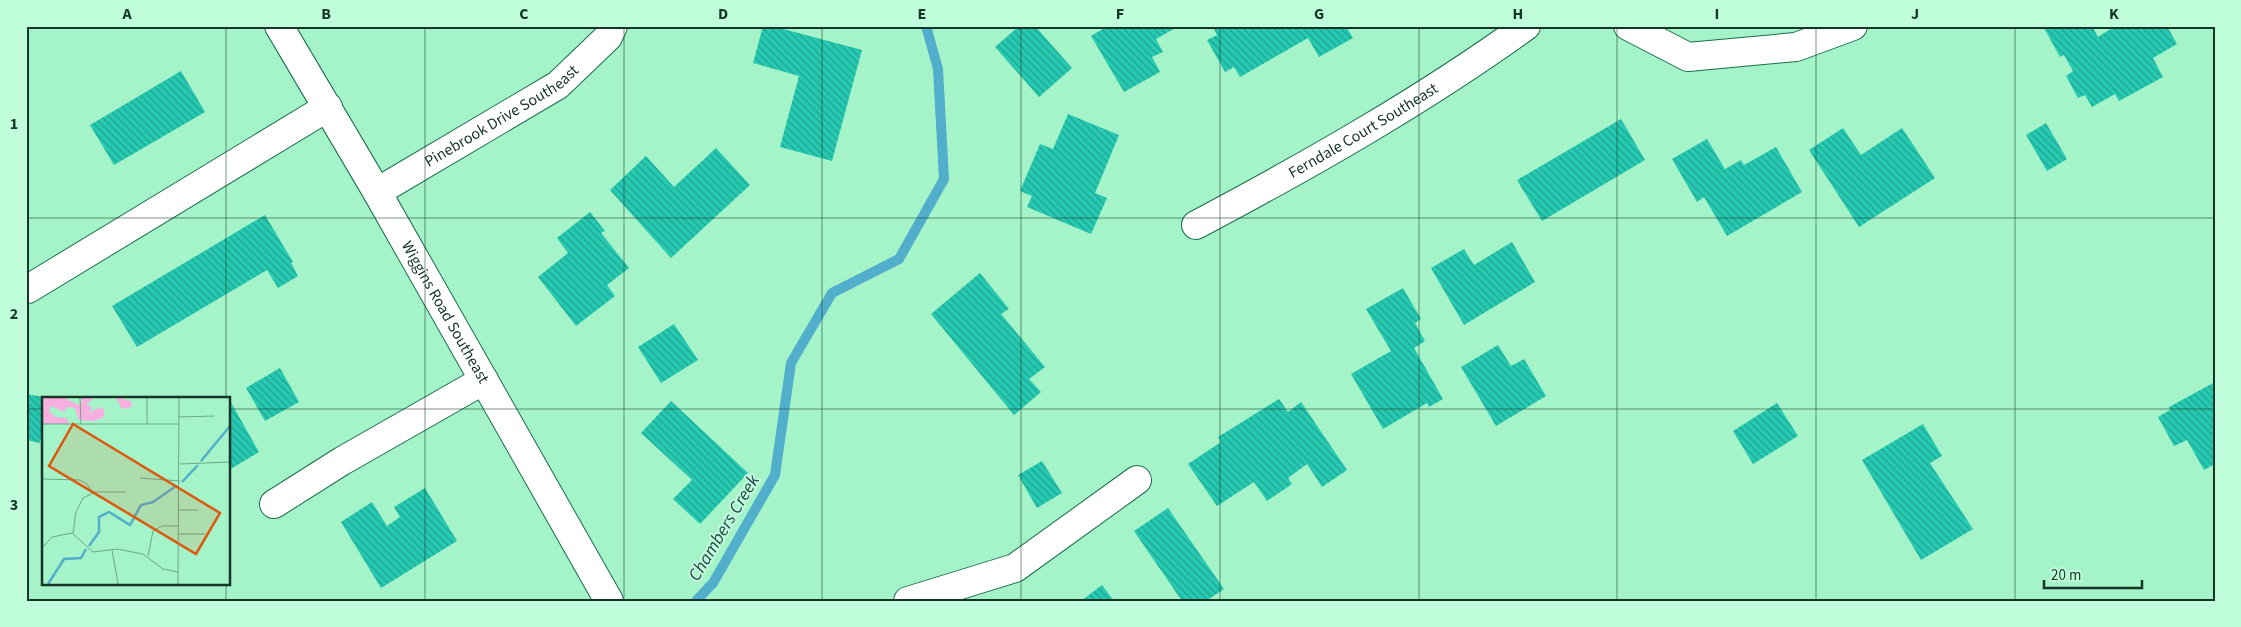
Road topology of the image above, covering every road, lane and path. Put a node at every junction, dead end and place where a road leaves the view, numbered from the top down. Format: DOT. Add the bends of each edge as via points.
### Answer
graph roads {
  1 [pos="279,26"];
  2 [pos="613,26"];
  3 [pos="1526,26"];
  4 [pos="1628,26"];
  5 [pos="1853,26"];
  6 [pos="328,107"];
  7 [pos="377,192"];
  8 [pos="1196,225"];
  9 [pos="28,288"];
  10 [pos="484,380"];
  11 [pos="1137,480"];
  12 [pos="274,504"];
  13 [pos="609,601"];
  14 [pos="908,601"];
  1 -- 6 [label="street, Wiggins Road Southeast"];
  2 -- 7 [label="street, Pinebrook Drive Southeast" via="608,37 558,85"];
  3 -- 8 [label="street, Ferndale Court Southeast" via="1455,76"];
  4 -- 5 [label="street" via="1688,57 1796,48"];
  6 -- 7 [label="street, Wiggins Road Southeast"];
  6 -- 9 [label="street"];
  7 -- 10 [label="street, Wiggins Road Southeast"];
  10 -- 12 [label="street"];
  10 -- 13 [label="street, Wiggins Road Southeast"];
  11 -- 14 [label="street" via="1015,568"];
}
